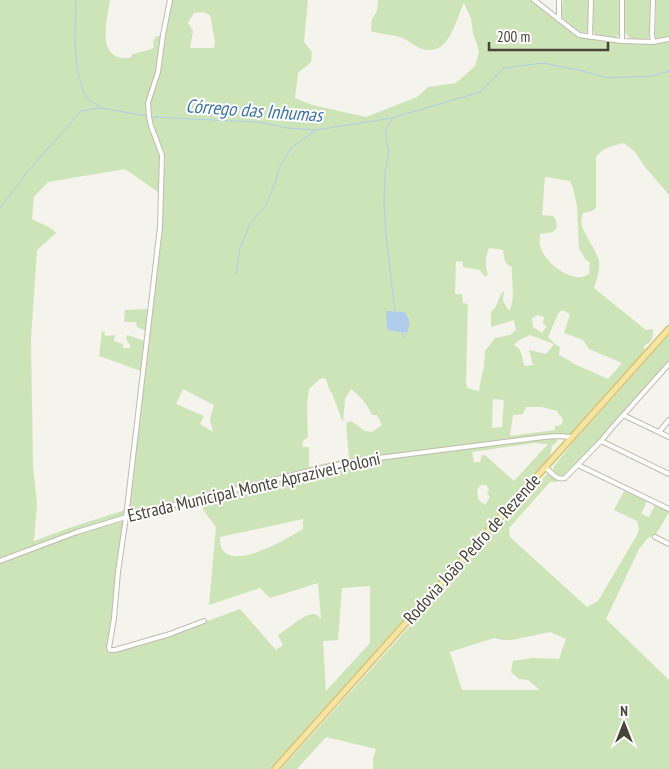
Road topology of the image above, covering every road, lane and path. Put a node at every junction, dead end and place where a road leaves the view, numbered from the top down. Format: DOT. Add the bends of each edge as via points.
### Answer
graph roads {
  1 [pos="170,0"];
  2 [pos="534,0"];
  3 [pos="560,0"];
  4 [pos="591,0"];
  5 [pos="622,0"];
  6 [pos="653,0"];
  7 [pos="559,20"];
  8 [pos="590,37"];
  9 [pos="669,39"];
  10 [pos="622,41"];
  11 [pos="653,42"];
  12 [pos="669,329"];
  13 [pos="669,364"];
  14 [pos="623,415"];
  15 [pos="669,420"];
  16 [pos="659,432"];
  17 [pos="573,437"];
  18 [pos="669,437"];
  19 [pos="601,441"];
  20 [pos="578,465"];
  21 [pos="546,467"];
  22 [pos="669,474"];
  23 [pos="669,509"];
  24 [pos="126,516"];
  25 [pos="655,537"];
  26 [pos="669,544"];
  27 [pos="0,561"];
  28 [pos="204,620"];
  29 [pos="275,769"];
  1 -- 24 [label="street" via="158,72 148,103 151,126 162,155 160,227"];
  2 -- 7 [label="street"];
  3 -- 7 [label="street"];
  4 -- 8 [label="street"];
  5 -- 10 [label="street"];
  6 -- 11 [label="street"];
  7 -- 8 [label="street" via="579,34"];
  8 -- 10 [label="street"];
  9 -- 11 [label="street"];
  10 -- 11 [label="street"];
  12 -- 17 [label="main road, Rodovia João Pedro de Rezende"];
  13 -- 14 [label="street"];
  14 -- 16 [label="street"];
  14 -- 19 [label="street"];
  15 -- 16 [label="street"];
  16 -- 18 [label="street"];
  17 -- 21 [label="main road, Rodovia João Pedro de Rezende"];
  17 -- 24 [label="street, Estrada Municipal Monte Aprazível-Poloni" via="544,437 355,461"];
  19 -- 20 [label="street"];
  19 -- 22 [label="street"];
  20 -- 21 [label="street" via="561,479"];
  20 -- 23 [label="street"];
  21 -- 29 [label="main road, Rodovia João Pedro de Rezende"];
  24 -- 27 [label="street, Estrada Municipal Monte Aprazível-Poloni"];
  24 -- 28 [label="street" via="109,649 170,634"];
  25 -- 26 [label="street"];
}
